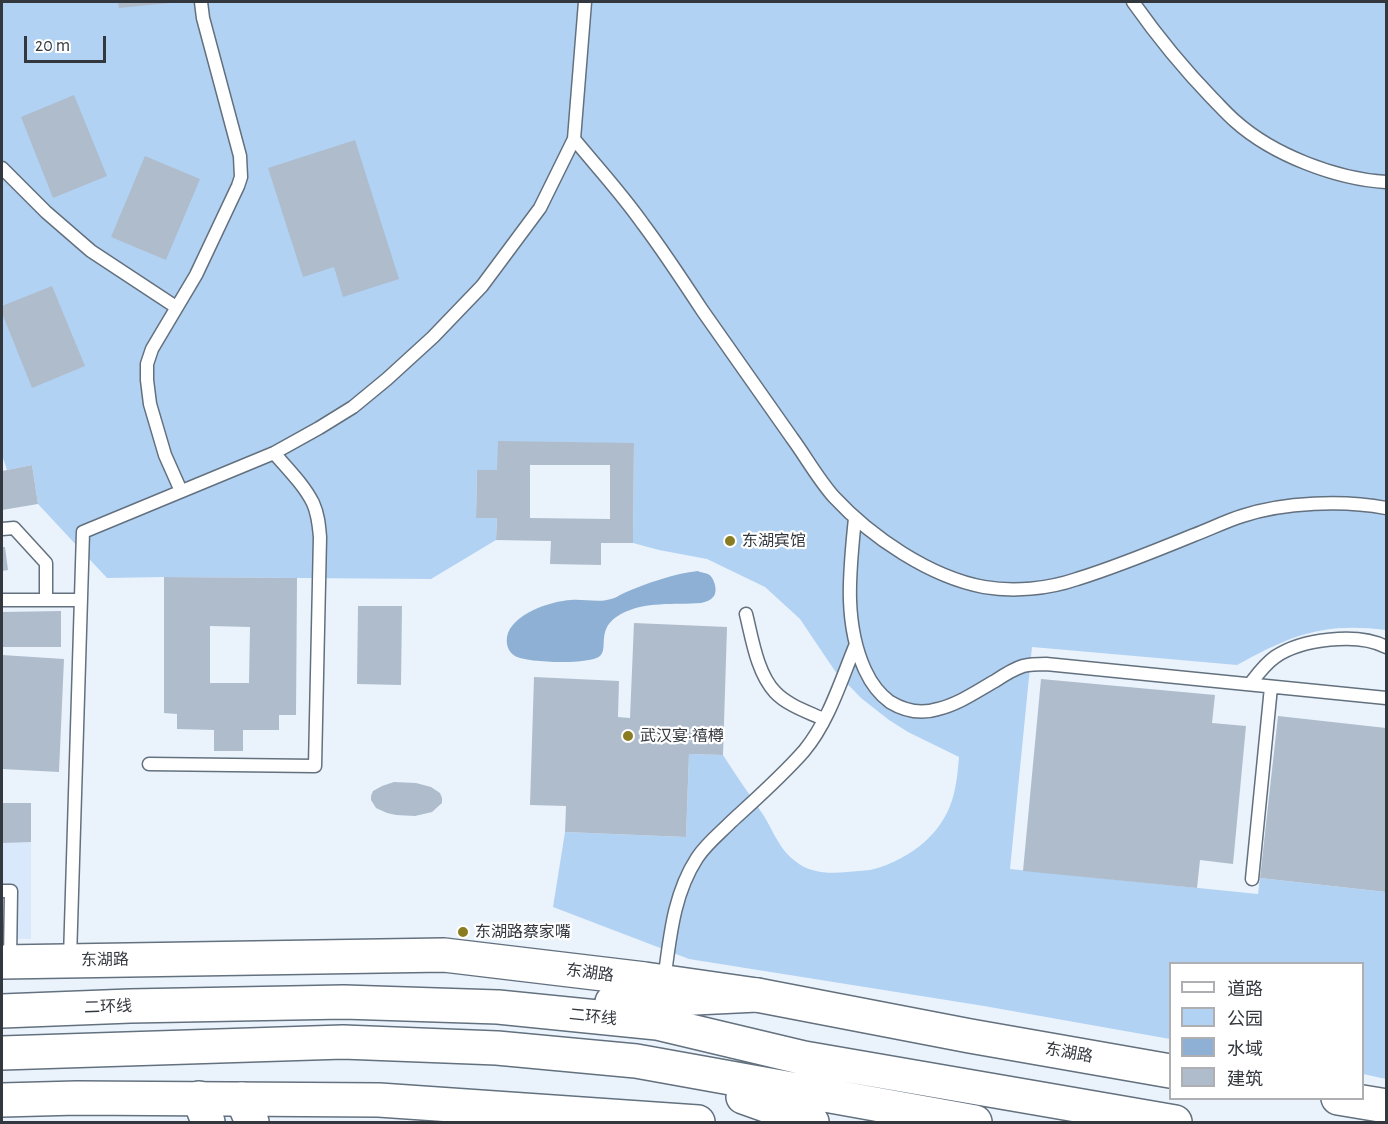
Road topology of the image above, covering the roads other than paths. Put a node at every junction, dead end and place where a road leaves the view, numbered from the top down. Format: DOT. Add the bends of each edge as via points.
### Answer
graph roads {
  1 [pos="201,2"];
  2 [pos="585,2"];
  3 [pos="1133,2"];
  4 [pos="574,140"];
  5 [pos="2,168"];
  6 [pos="1386,182"];
  7 [pos="176,307"];
  8 [pos="274,453"];
  9 [pos="181,491"];
  10 [pos="1386,508"];
  11 [pos="855,518"];
  12 [pos="2,529"];
  13 [pos="2,600"];
  14 [pos="46,600"];
  15 [pos="81,600"];
  16 [pos="746,614"];
  17 [pos="855,644"];
  18 [pos="1386,646"];
  19 [pos="1250,684"];
  20 [pos="1272,687"];
  21 [pos="1386,698"];
  22 [pos="823,719"];
  23 [pos="148,764"];
  24 [pos="1252,879"];
  25 [pos="2,891"];
  26 [pos="70,961"];
  27 [pos="6,962"];
  28 [pos="664,982"];
  29 [pos="757,995"];
  30 [pos="498,1007"];
  31 [pos="2,1011"];
  32 [pos="2,1053"];
  33 [pos="636,1060"];
  34 [pos="1169,1071"];
  35 [pos="2,1100"];
  36 [pos="1350,1100"];
  37 [pos="1386,1106"];
  38 [pos="203,1110"];
  39 [pos="247,1111"];
  40 [pos="698,1122"];
  41 [pos="812,1122"];
  42 [pos="975,1122"];
  43 [pos="1175,1122"];
  1 -- 7 [label="lane" via="240,156 241,177 196,275"];
  2 -- 4 [label="lane"];
  3 -- 6 [label="lane" via="1186,71 1235,122 1288,155 1314,166"];
  4 -- 8 [label="lane" via="540,208 482,286 387,379 344,412"];
  4 -- 11 [label="lane" via="642,222 833,496"];
  5 -- 7 [label="lane" via="91,251"];
  7 -- 9 [label="lane" via="152,349 147,380 165,455"];
  8 -- 9 [label="lane"];
  8 -- 23 [label="lane" via="306,491 319,519 315,766"];
  9 -- 15 [label="lane" via="83,532"];
  10 -- 11 [label="lane" via="1344,504 1267,509 1073,581 1016,589 985,587 932,569"];
  11 -- 17 [label="lane" via="850,585"];
  12 -- 14 [label="lane" via="14,528 46,563"];
  13 -- 14 [label="lane"];
  14 -- 15 [label="lane"];
  15 -- 26 [label="lane"];
  16 -- 22 [label="lane" via="758,662 774,692"];
  17 -- 19 [label="lane" via="878,691 899,707 918,711 939,709 967,698 1012,671 1034,664"];
  17 -- 22 [label="lane"];
  18 -- 19 [label="lane" via="1352,639 1303,644 1272,659"];
  19 -- 20 [label="lane"];
  20 -- 21 [label="lane"];
  20 -- 24 [label="lane"];
  22 -- 28 [label="lane" via="789,767 698,856 674,914"];
  25 -- 27 [label="lane" via="11,891"];
  26 -- 27 [label="main road, 东湖路"];
  26 -- 28 [label="main road, 东湖路" via="444,955"];
  28 -- 29 [label="main road, 东湖路"];
  29 -- 30 [label="main road"];
  29 -- 34 [label="main road, 东湖路"];
  30 -- 31 [label="main road, 二环线" via="344,1002"];
  30 -- 43 [label="main road, 二环线" via="657,1023 804,1058"];
  32 -- 33 [label="main road" via="343,1042 497,1048"];
  33 -- 41 [label="main road"];
  33 -- 42 [label="main road"];
  35 -- 38 [label="main road"];
  36 -- 37 [label="main road"];
  38 -- 39 [label="main road"];
  39 -- 40 [label="main road" via="379,1100"];
}
